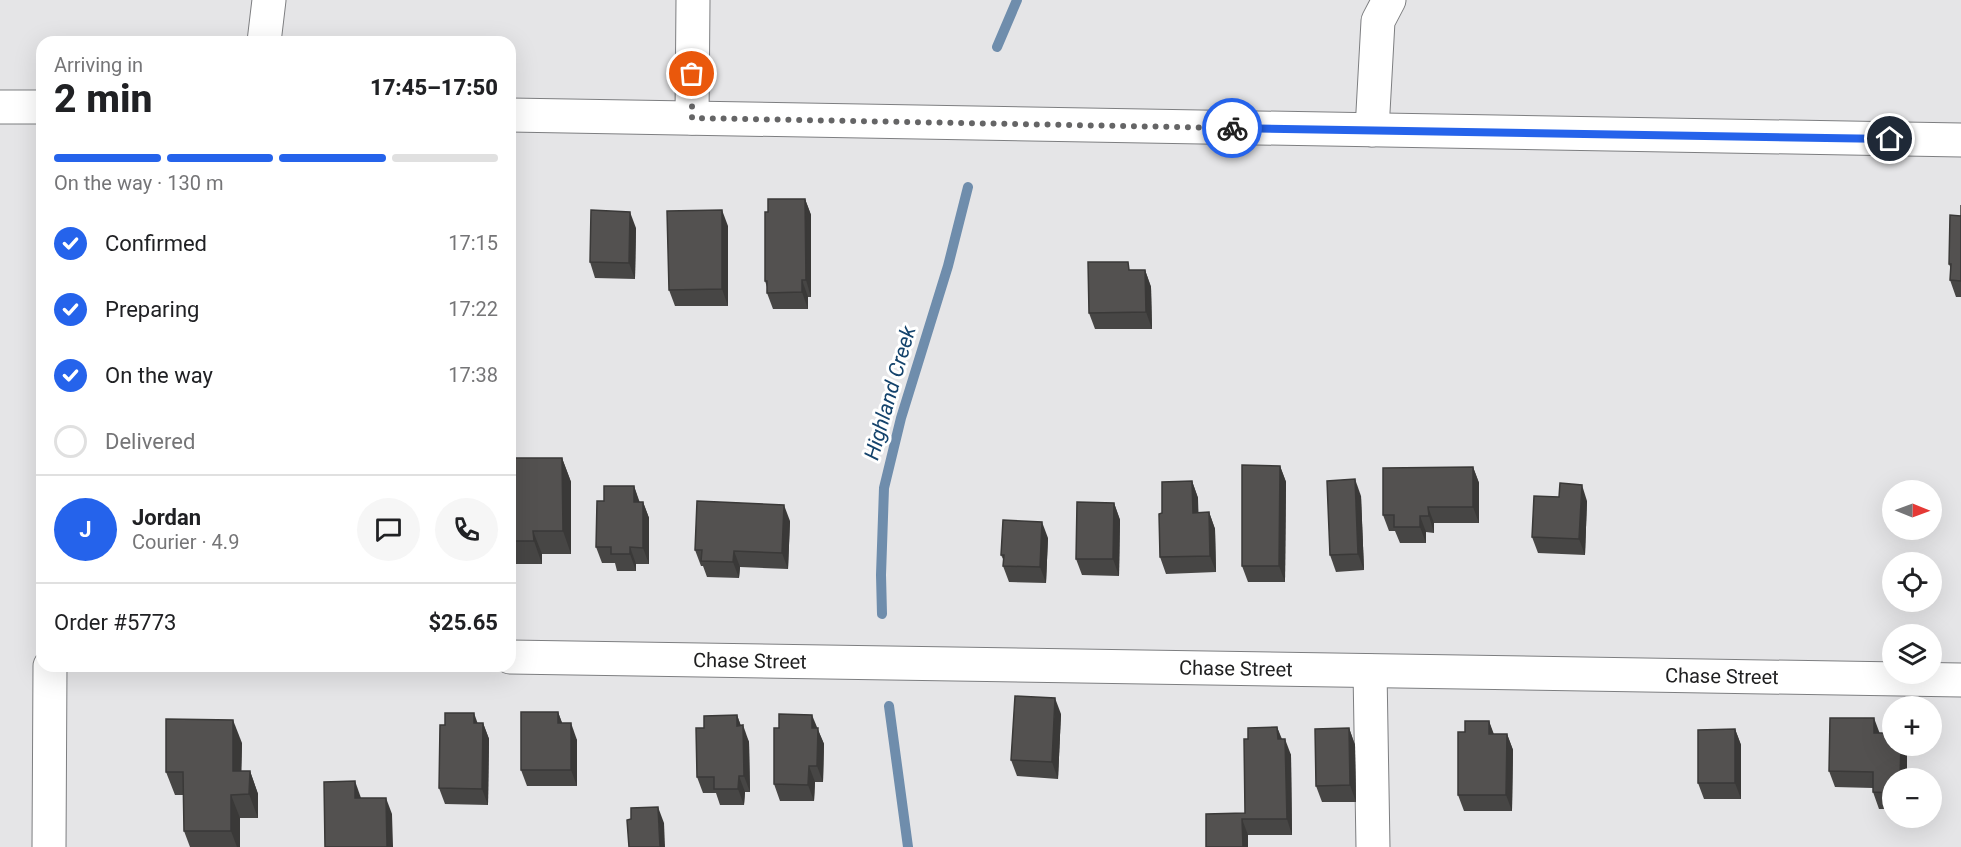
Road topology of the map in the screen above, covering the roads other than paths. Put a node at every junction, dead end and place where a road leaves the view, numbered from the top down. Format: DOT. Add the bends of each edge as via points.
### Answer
graph roads {
  1 [pos="268,0"];
  2 [pos="693,0"];
  3 [pos="1389,0"];
  4 [pos="265,36"];
  5 [pos="0,107"];
  6 [pos="36,108"];
  7 [pos="516,115"];
  8 [pos="692,118"];
  9 [pos="1372,130"];
  10 [pos="1961,140"];
  11 [pos="516,657"];
  12 [pos="1370,671"];
  13 [pos="50,672"];
  14 [pos="1961,680"];
  15 [pos="49,847"];
  16 [pos="1373,847"];
  1 -- 4 [label="street"];
  2 -- 8 [label="street"];
  3 -- 9 [label="street" via="1378,21"];
  5 -- 6 [label="street"];
  7 -- 8 [label="street"];
  8 -- 9 [label="street"];
  9 -- 10 [label="street"];
  11 -- 12 [label="street, Chase Street"];
  12 -- 14 [label="street, Chase Street"];
  12 -- 16 [label="street"];
  13 -- 15 [label="street"];
}
